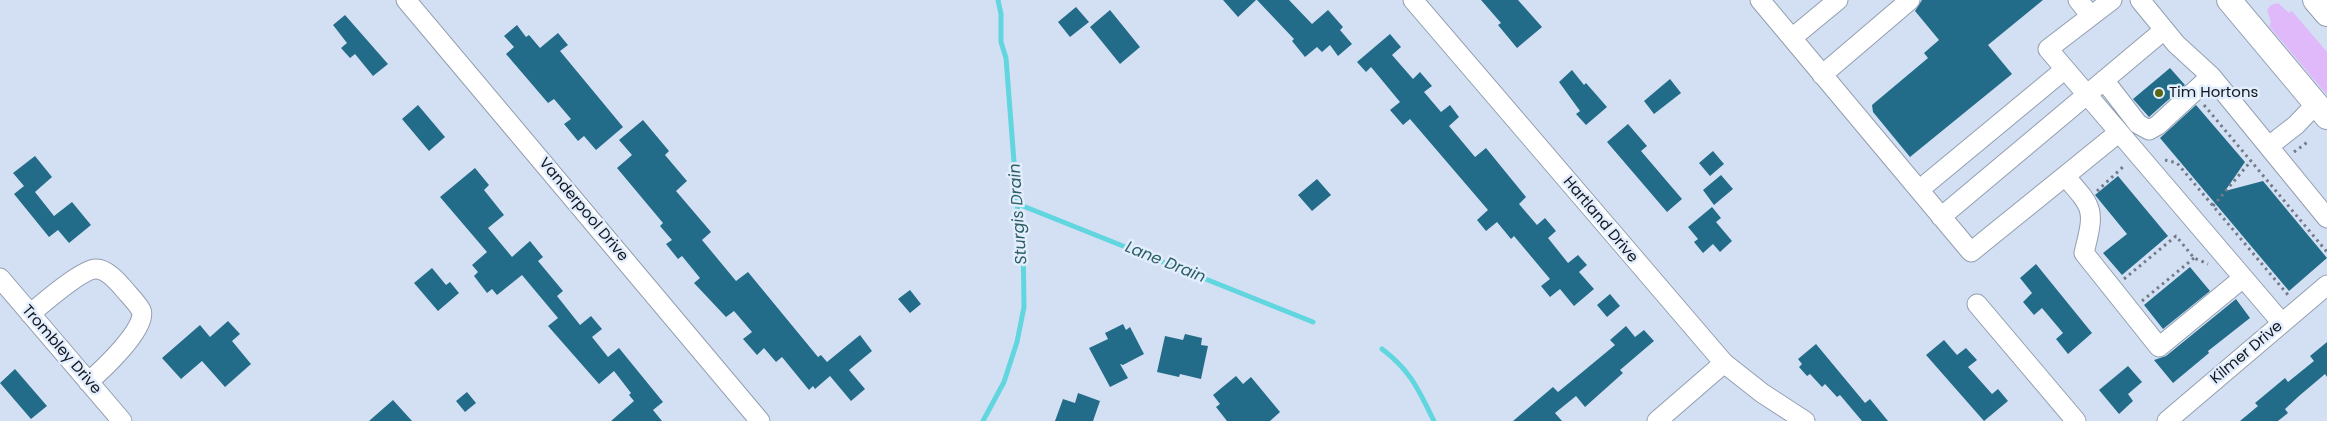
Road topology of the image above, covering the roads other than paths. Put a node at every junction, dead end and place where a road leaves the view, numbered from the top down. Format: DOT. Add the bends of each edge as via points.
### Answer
graph roads {
  1 [pos="406,0"];
  2 [pos="1413,0"];
  3 [pos="1760,0"];
  4 [pos="1838,0"];
  5 [pos="1910,0"];
  6 [pos="2078,0"];
  7 [pos="2112,0"];
  8 [pos="2140,0"];
  9 [pos="2315,0"];
  10 [pos="2239,4"];
  11 [pos="2327,14"];
  12 [pos="2091,16"];
  13 [pos="2164,30"];
  14 [pos="1792,38"];
  15 [pos="2064,70"];
  16 [pos="1822,75"];
  17 [pos="2211,76"];
  18 [pos="2104,80"];
  19 [pos="2086,94"];
  20 [pos="2322,111"];
  21 [pos="2118,133"];
  22 [pos="2269,146"];
  23 [pos="2064,176"];
  24 [pos="1919,190"];
  25 [pos="1941,217"];
  26 [pos="2327,218"];
  27 [pos="0,278"];
  28 [pos="2243,278"];
  29 [pos="2327,285"];
  30 [pos="1977,304"];
  31 [pos="30,314"];
  32 [pos="2282,323"];
  33 [pos="1724,363"];
  34 [pos="88,382"];
  35 [pos="122,421"];
  36 [pos="760,421"];
  37 [pos="1657,421"];
  38 [pos="1805,421"];
  39 [pos="2076,421"];
  40 [pos="2167,421"];
  1 -- 36 [label="street, Vanderpool Drive"];
  2 -- 33 [label="street, Hartland Drive"];
  3 -- 14 [label="street"];
  4 -- 14 [label="street"];
  5 -- 16 [label="street"];
  6 -- 12 [label="street"];
  7 -- 12 [label="street"];
  8 -- 13 [label="street"];
  9 -- 11 [label="main road"];
  10 -- 20 [label="main road"];
  12 -- 15 [label="street" via="2048,49"];
  13 -- 17 [label="street"];
  13 -- 18 [label="street"];
  14 -- 16 [label="street"];
  15 -- 19 [label="street"];
  15 -- 24 [label="street"];
  16 -- 24 [label="street"];
  17 -- 18 [label="street" via="2149,130 2138,124"];
  17 -- 22 [label="street"];
  18 -- 19 [label="street"];
  19 -- 21 [label="street"];
  19 -- 25 [label="street"];
  20 -- 22 [label="street" via="2296,125"];
  21 -- 23 [label="street"];
  21 -- 28 [label="street"];
  22 -- 26 [label="street"];
  23 -- 25 [label="street" via="1971,252"];
  23 -- 28 [label="street" via="2091,210 2092,222 2084,253 2158,347"];
  24 -- 25 [label="street"];
  27 -- 31 [label="street, Trombley Drive"];
  28 -- 32 [label="street"];
  29 -- 32 [label="street, Kilmer Drive"];
  30 -- 39 [label="street"];
  31 -- 34 [label="street, Trombley Drive"];
  31 -- 34 [label="street" via="89,271 103,271 119,284 141,310 141,320 112,361"];
  32 -- 40 [label="street, Kilmer Drive"];
  33 -- 37 [label="street"];
  33 -- 38 [label="street, Hartland Drive"];
  34 -- 35 [label="street, Trombley Drive"];
}
